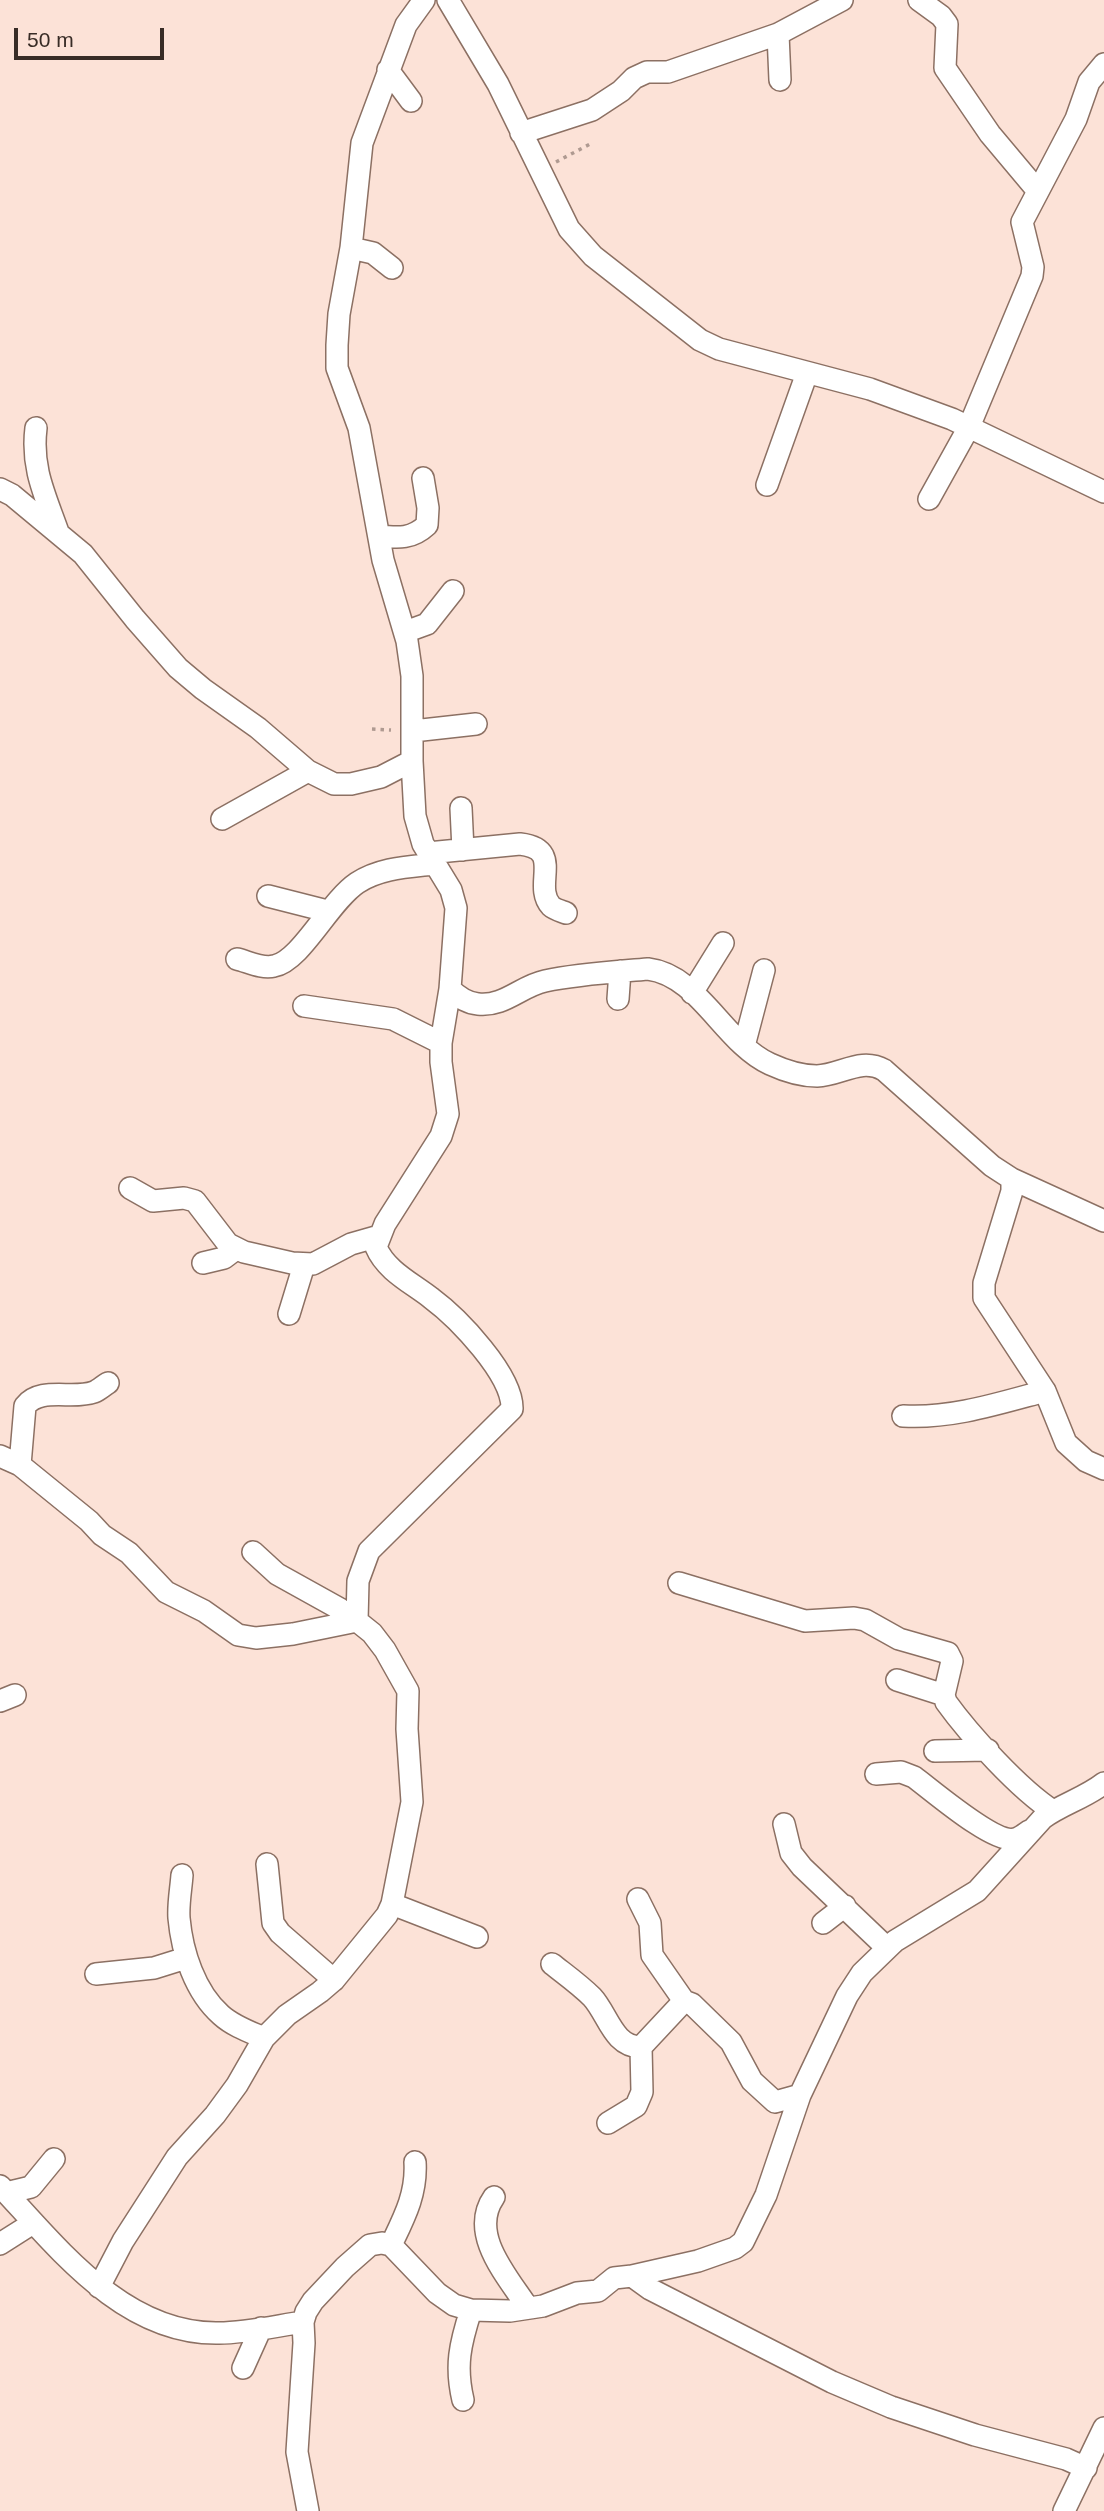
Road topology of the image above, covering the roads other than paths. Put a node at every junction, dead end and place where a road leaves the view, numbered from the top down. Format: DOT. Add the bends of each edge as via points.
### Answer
graph roads {
  1 [pos="424,0"];
  2 [pos="448,0"];
  3 [pos="842,0"];
  4 [pos="919,0"];
  5 [pos="778,34"];
  6 [pos="1104,64"];
  7 [pos="388,70"];
  8 [pos="780,80"];
  9 [pos="411,101"];
  10 [pos="522,133"];
  11 [pos="1037,190"];
  12 [pos="351,248"];
  13 [pos="392,268"];
  14 [pos="807,373"];
  15 [pos="36,428"];
  16 [pos="970,428"];
  17 [pos="423,478"];
  18 [pos="767,485"];
  19 [pos="0,489"];
  20 [pos="1104,492"];
  21 [pos="929,499"];
  22 [pos="58,532"];
  23 [pos="379,536"];
  24 [pos="453,591"];
  25 [pos="405,632"];
  26 [pos="476,724"];
  27 [pos="413,731"];
  28 [pos="412,761"];
  29 [pos="308,771"];
  30 [pos="461,808"];
  31 [pos="222,819"];
  32 [pos="463,850"];
  33 [pos="431,859"];
  34 [pos="268,896"];
  35 [pos="327,911"];
  36 [pos="566,913"];
  37 [pos="723,943"];
  38 [pos="237,959"];
  39 [pos="764,970"];
  40 [pos="620,971"];
  41 [pos="450,989"];
  42 [pos="692,993"];
  43 [pos="618,999"];
  44 [pos="304,1006"];
  45 [pos="440,1043"];
  46 [pos="744,1046"];
  47 [pos="1012,1179"];
  48 [pos="130,1188"];
  49 [pos="1104,1221"];
  50 [pos="379,1236"];
  51 [pos="236,1249"];
  52 [pos="203,1263"];
  53 [pos="304,1265"];
  54 [pos="289,1314"];
  55 [pos="108,1383"];
  56 [pos="1045,1391"];
  57 [pos="903,1416"];
  58 [pos="0,1455"];
  59 [pos="20,1465"];
  60 [pos="1104,1469"];
  61 [pos="253,1552"];
  62 [pos="679,1583"];
  63 [pos="357,1621"];
  64 [pos="897,1680"];
  65 [pos="944,1695"];
  66 [pos="988,1750"];
  67 [pos="935,1751"];
  68 [pos="876,1774"];
  69 [pos="1104,1783"];
  70 [pos="1053,1811"];
  71 [pos="784,1824"];
  72 [pos="1031,1829"];
  73 [pos="267,1864"];
  74 [pos="182,1875"];
  75 [pos="638,1899"];
  76 [pos="392,1904"];
  77 [pos="845,1906"];
  78 [pos="823,1923"];
  79 [pos="477,1937"];
  80 [pos="892,1943"];
  81 [pos="186,1958"];
  82 [pos="552,1964"];
  83 [pos="96,1974"];
  84 [pos="334,1980"];
  85 [pos="684,2001"];
  86 [pos="264,2038"];
  87 [pos="641,2047"];
  88 [pos="800,2095"];
  89 [pos="608,2123"];
  90 [pos="54,2159"];
  91 [pos="415,2162"];
  92 [pos="3,2189"];
  93 [pos="494,2197"];
  94 [pos="29,2219"];
  95 [pos="0,2228"];
  96 [pos="0,2244"];
  97 [pos="391,2245"];
  98 [pos="632,2276"];
  99 [pos="99,2287"];
  100 [pos="528,2308"];
  101 [pos="471,2310"];
  102 [pos="303,2322"];
  103 [pos="261,2328"];
  104 [pos="243,2368"];
  105 [pos="463,2400"];
  106 [pos="1104,2428"];
  107 [pos="1093,2466"];
  108 [pos="308,2511"];
  109 [pos="1064,2511"];
  1 -- 7 [label="street" via="406,25"];
  2 -- 10 [label="street"];
  3 -- 5 [label="street"];
  4 -- 11 [label="street" via="947,24 945,68 990,134"];
  5 -- 8 [label="street"];
  5 -- 10 [label="street" via="668,72 647,72 592,110"];
  6 -- 11 [label="street" via="1089,82 1076,118"];
  7 -- 9 [label="street"];
  7 -- 12 [label="street" via="362,143"];
  10 -- 14 [label="street" via="578,242 700,340"];
  11 -- 16 [label="street" via="1022,222 1032,276"];
  12 -- 13 [label="street" via="373,253"];
  12 -- 23 [label="street" via="339,314 338,368 359,428"];
  14 -- 16 [label="street" via="870,389"];
  14 -- 18 [label="street"];
  15 -- 22 [label="street" via="36,467"];
  16 -- 20 [label="street"];
  16 -- 21 [label="street"];
  17 -- 23 [label="street" via="427,524 405,538"];
  19 -- 22 [label="street"];
  22 -- 29 [label="street" via="83,554 178,668"];
  23 -- 25 [label="street"];
  24 -- 25 [label="street" via="427,624"];
  25 -- 27 [label="street"];
  26 -- 27 [label="street"];
  27 -- 28 [label="street"];
  28 -- 29 [label="street" via="381,777 351,784 334,784"];
  28 -- 33 [label="street" via="415,816"];
  29 -- 31 [label="street"];
  30 -- 32 [label="street"];
  32 -- 33 [label="street"];
  32 -- 36 [label="street" via="520,844 533,847 545,860 548,901 552,908"];
  33 -- 35 [label="street" via="368,877"];
  33 -- 41 [label="street" via="451,890 456,908"];
  34 -- 35 [label="street"];
  35 -- 38 [label="street" via="287,960 263,967"];
  37 -- 42 [label="street"];
  39 -- 46 [label="street"];
  40 -- 41 [label="street" via="542,981 488,1004 460,999"];
  40 -- 42 [label="street" via="662,970"];
  40 -- 43 [label="street"];
  41 -- 45 [label="street"];
  42 -- 46 [label="street"];
  44 -- 45 [label="street" via="393,1019"];
  45 -- 50 [label="street" via="449,1114"];
  46 -- 47 [label="street" via="769,1064 800,1074 818,1076 873,1064"];
  47 -- 49 [label="street"];
  47 -- 56 [label="street" via="983,1291"];
  48 -- 51 [label="street" via="153,1201 195,1201"];
  50 -- 53 [label="street"];
  50 -- 63 [label="street" via="376,1247 380,1256 453,1317 486,1352 509,1390 512,1409 369,1551 358,1581"];
  51 -- 52 [label="street" via="224,1258"];
  51 -- 53 [label="street"];
  53 -- 54 [label="street"];
  55 -- 59 [label="street" via="92,1393 30,1399 25,1406"];
  56 -- 57 [label="street" via="982,1407"];
  56 -- 60 [label="street" via="1066,1443 1086,1461"];
  58 -- 59 [label="street"];
  59 -- 63 [label="street" via="128,1553 166,1592 238,1635 293,1634"];
  61 -- 63 [label="street" via="277,1574"];
  62 -- 65 [label="street" via="805,1621 865,1620 899,1639 948,1653 952,1661"];
  63 -- 76 [label="street" via="385,1650 408,1692 412,1802"];
  64 -- 65 [label="street"];
  65 -- 66 [label="street"];
  66 -- 67 [label="street"];
  66 -- 70 [label="street"];
  68 -- 72 [label="street" via="901,1772 914,1777 1003,1838 1015,1839"];
  69 -- 70 [label="street"];
  70 -- 72 [label="street"];
  71 -- 77 [label="street" via="791,1853"];
  72 -- 80 [label="street" via="977,1891"];
  73 -- 84 [label="street" via="273,1923"];
  74 -- 81 [label="street" via="179,1917"];
  75 -- 85 [label="street" via="650,1923 652,1955"];
  76 -- 79 [label="street"];
  76 -- 84 [label="street"];
  77 -- 78 [label="street"];
  77 -- 80 [label="street" via="885,1946"];
  80 -- 88 [label="street" via="847,1996"];
  81 -- 83 [label="street" via="154,1968"];
  81 -- 86 [label="street" via="220,2015"];
  82 -- 87 [label="street" via="595,2000 620,2039 631,2047"];
  84 -- 86 [label="street"];
  85 -- 87 [label="street"];
  85 -- 88 [label="street" via="731,2042 752,2081 775,2102"];
  86 -- 99 [label="street" via="237,2085 177,2157"];
  87 -- 89 [label="street" via="642,2092 636,2106"];
  88 -- 98 [label="street" via="765,2195 743,2242 698,2262"];
  90 -- 92 [label="street" via="24,2191"];
  91 -- 97 [label="street" via="409,2208"];
  92 -- 94 [label="street"];
  93 -- 100 [label="street" via="487,2207 484,2229"];
  94 -- 95 [label="street"];
  94 -- 96 [label="street"];
  94 -- 99 [label="street"];
  97 -- 101 [label="street" via="438,2294"];
  97 -- 102 [label="street" via="370,2245 313,2301"];
  98 -- 100 [label="street" via="614,2278 598,2291"];
  98 -- 107 [label="street" via="832,2382 891,2407"];
  99 -- 103 [label="street" via="130,2309 188,2331"];
  100 -- 101 [label="street"];
  101 -- 105 [label="street" via="457,2374"];
  102 -- 103 [label="street"];
  102 -- 108 [label="street" via="297,2452"];
  103 -- 104 [label="street"];
  106 -- 107 [label="street"];
  107 -- 109 [label="street"];
}
